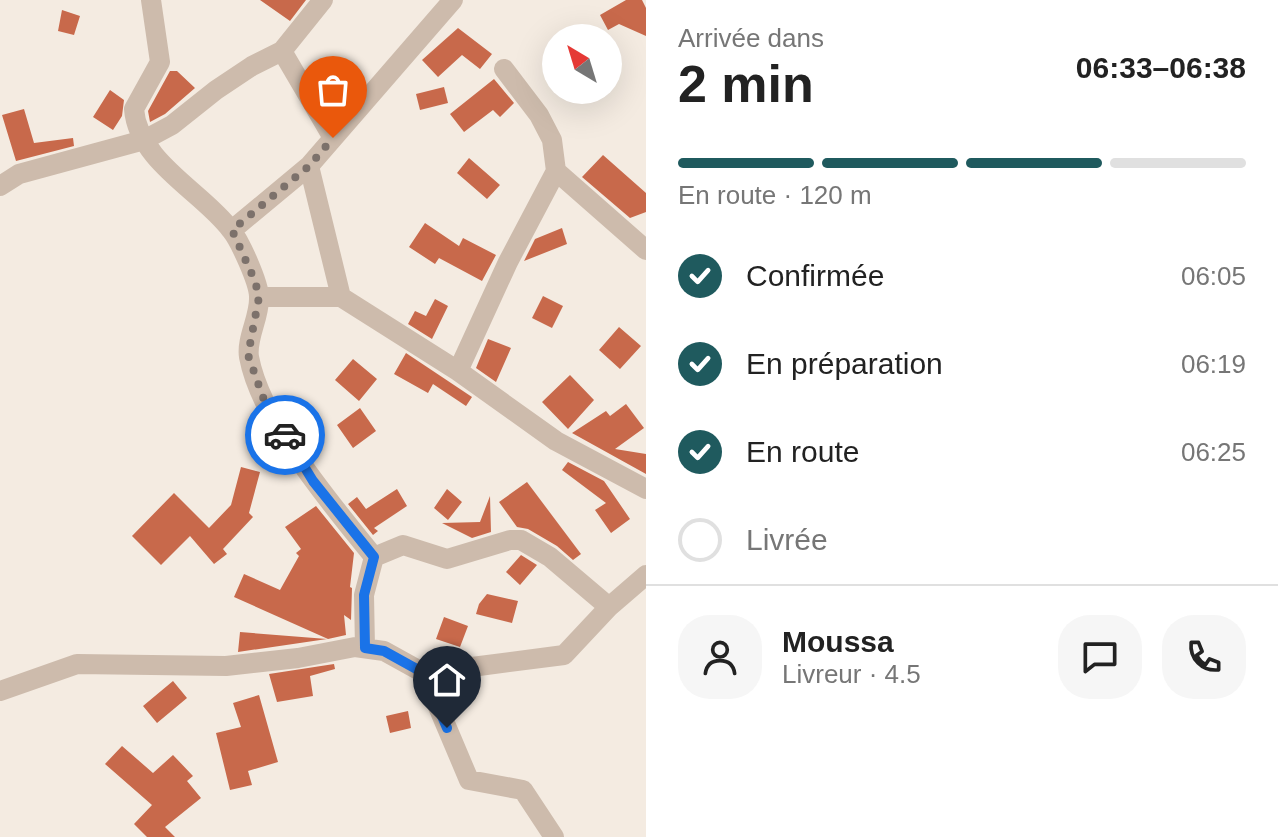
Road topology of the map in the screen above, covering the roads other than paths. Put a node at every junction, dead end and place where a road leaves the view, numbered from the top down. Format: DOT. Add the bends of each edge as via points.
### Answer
graph roads {
  1 [pos="151,0"];
  2 [pos="323,0"];
  3 [pos="453,0"];
  4 [pos="282,51"];
  5 [pos="504,69"];
  6 [pos="333,138"];
  7 [pos="144,140"];
  8 [pos="309,166"];
  9 [pos="556,171"];
  10 [pos="0,186"];
  11 [pos="232,230"];
  12 [pos="646,250"];
  13 [pos="259,297"];
  14 [pos="341,297"];
  15 [pos="458,371"];
  16 [pos="646,489"];
  17 [pos="374,557"];
  18 [pos="646,575"];
  19 [pos="609,607"];
  20 [pos="365,648"];
  21 [pos="431,677"];
  22 [pos="0,691"];
  23 [pos="554,837"];
  1 -- 7 [label="street" via="160,62 134,109"];
  2 -- 4 [label="street"];
  3 -- 6 [label="street"];
  4 -- 6 [label="street"];
  4 -- 7 [label="street"];
  5 -- 9 [label="street" via="552,140"];
  6 -- 8 [label="street"];
  7 -- 10 [label="street" via="19,174"];
  7 -- 11 [label="street" via="173,176"];
  8 -- 11 [label="street"];
  8 -- 14 [label="street"];
  9 -- 12 [label="street"];
  9 -- 15 [label="street"];
  11 -- 13 [label="street"];
  13 -- 14 [label="street"];
  13 -- 17 [label="street" via="248,355 264,400 313,481"];
  14 -- 15 [label="street"];
  15 -- 16 [label="street" via="556,441"];
  17 -- 19 [label="street" via="403,545 447,559 521,540 550,557"];
  17 -- 20 [label="street" via="364,595"];
  18 -- 19 [label="street"];
  19 -- 21 [label="street" via="564,655"];
  20 -- 21 [label="street" via="384,651"];
  20 -- 22 [label="street" via="226,666 77,664"];
  21 -- 23 [label="street" via="469,780 523,790"];
}
